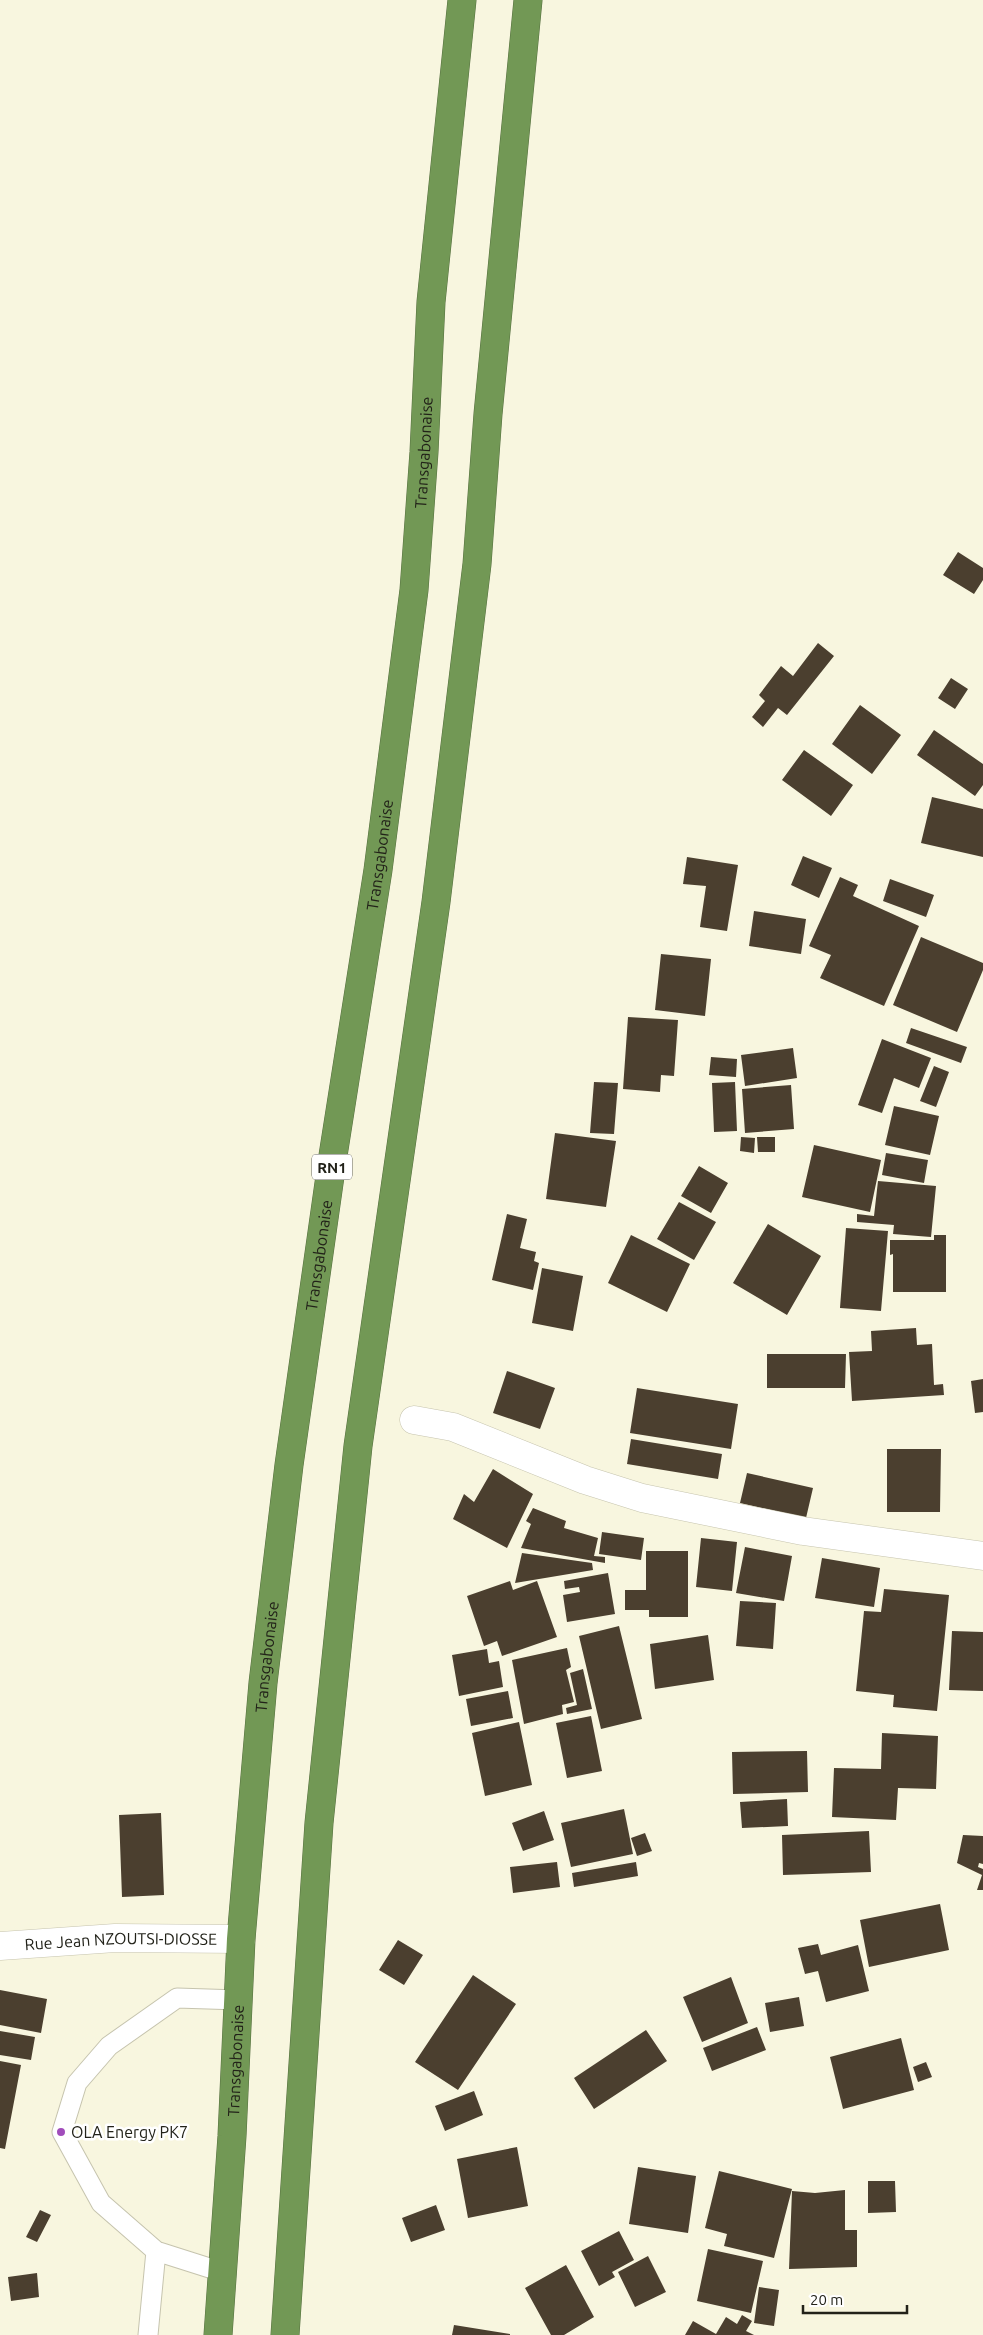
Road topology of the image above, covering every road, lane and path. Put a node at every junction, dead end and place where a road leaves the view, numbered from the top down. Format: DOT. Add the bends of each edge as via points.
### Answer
graph roads {
  1 [pos="462,0"];
  2 [pos="528,0"];
  3 [pos="414,1420"];
  4 [pos="983,1556"];
  5 [pos="241,1939"];
  6 [pos="0,1946"];
  7 [pos="239,2000"];
  8 [pos="156,2251"];
  9 [pos="222,2272"];
  10 [pos="148,2335"];
  11 [pos="218,2335"];
  12 [pos="286,2335"];
  1 -- 5 [label="highway, Transgabonaise / RN1" via="431,302 414,590 378,870 289,1465 263,1683"];
  2 -- 12 [label="highway" via="476,573 436,902 358,1446 320,1813"];
  3 -- 4 [label="street" via="453,1427 586,1480 642,1498 803,1531"];
  5 -- 6 [label="street, Rue Jean NZOUTSI-DIOSSE" via="115,1938"];
  5 -- 7 [label="highway, Transgabonaise / RN1"];
  7 -- 8 [label="lane" via="176,1998 108,2046 77,2083 62,2132 101,2203"];
  7 -- 9 [label="highway, Transgabonaise / RN1"];
  8 -- 9 [label="lane"];
  8 -- 10 [label="lane"];
  9 -- 11 [label="highway, Transgabonaise / RN1"];
}
